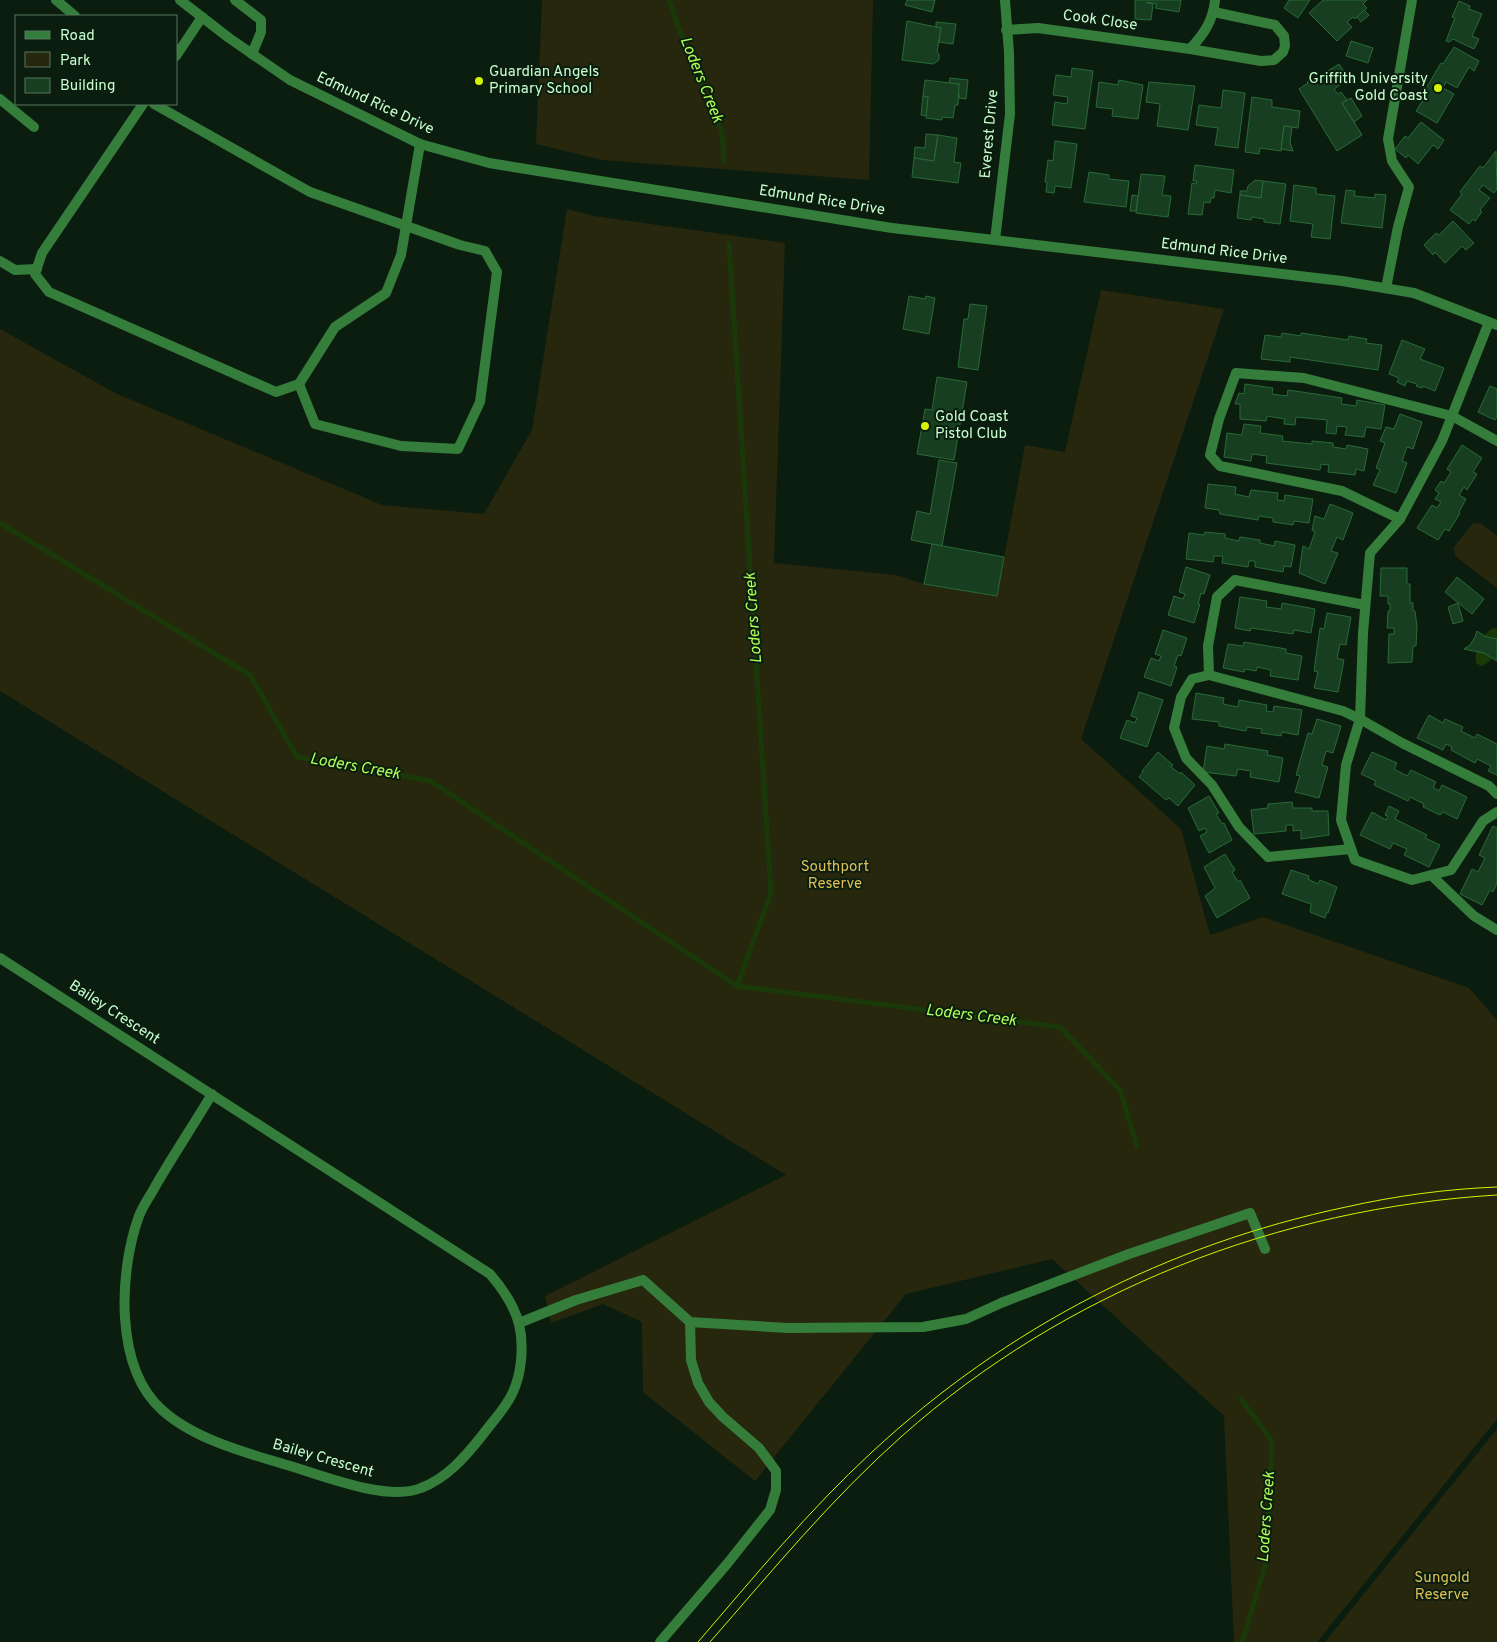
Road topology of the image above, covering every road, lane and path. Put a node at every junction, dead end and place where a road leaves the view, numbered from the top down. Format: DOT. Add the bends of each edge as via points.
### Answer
graph roads {
  1 [pos="56,0"];
  2 [pos="180,0"];
  3 [pos="235,0"];
  4 [pos="1005,0"];
  5 [pos="1215,0"];
  6 [pos="1412,0"];
  7 [pos="1214,12"];
  8 [pos="74,15"];
  9 [pos="202,17"];
  10 [pos="1006,30"];
  11 [pos="1190,49"];
  12 [pos="178,53"];
  13 [pos="252,54"];
  14 [pos="0,99"];
  15 [pos="142,105"];
  16 [pos="156,105"];
  17 [pos="34,127"];
  18 [pos="420,144"];
  19 [pos="406,226"];
  20 [pos="995,240"];
  21 [pos="0,261"];
  22 [pos="37,269"];
  23 [pos="1386,288"];
  24 [pos="1493,323"];
  25 [pos="299,384"];
  26 [pos="1452,416"];
  27 [pos="1497,441"];
  28 [pos="1400,519"];
  29 [pos="1365,605"];
  30 [pos="1209,675"];
  31 [pos="1360,719"];
  32 [pos="1497,794"];
  33 [pos="1497,812"];
  34 [pos="1351,849"];
  35 [pos="1431,875"];
  36 [pos="1497,930"];
  37 [pos="0,958"];
  38 [pos="212,1094"];
  39 [pos="1265,1249"];
  40 [pos="690,1322"];
  41 [pos="519,1323"];
  42 [pos="660,1642"];
  1 -- 8 [label="street"];
  2 -- 9 [label="street, Edmund Rice Drive"];
  3 -- 13 [label="street" via="261,20 261,32"];
  4 -- 10 [label="street, Everest Drive"];
  5 -- 7 [label="street"];
  6 -- 23 [label="street" via="1388,139 1392,161 1409,187"];
  7 -- 11 [label="street" via="1209,25"];
  7 -- 11 [label="street, Cook Close" via="1275,25 1284,36 1283,52 1268,61"];
  9 -- 12 [label="street"];
  9 -- 13 [label="street, Edmund Rice Drive"];
  10 -- 11 [label="street, Cook Close" via="1038,28"];
  10 -- 20 [label="street, Everest Drive" via="1010,114"];
  13 -- 18 [label="street, Edmund Rice Drive" via="290,80"];
  14 -- 17 [label="street"];
  15 -- 22 [label="street" via="42,253"];
  16 -- 19 [label="street" via="310,192"];
  18 -- 19 [label="street"];
  18 -- 20 [label="street, Edmund Rice Drive" via="497,164 892,228"];
  19 -- 25 [label="street" via="401,255 386,293 334,328"];
  19 -- 25 [label="street" via="485,251 497,272 480,402 458,449 401,446 315,424"];
  20 -- 23 [label="street, Edmund Rice Drive"];
  21 -- 22 [label="street" via="16,270"];
  22 -- 25 [label="street" via="35,274 49,292 266,388 276,392"];
  23 -- 24 [label="street, Edmund Rice Drive" via="1414,293"];
  24 -- 26 [label="street"];
  26 -- 27 [label="street"];
  26 -- 28 [label="street"];
  26 -- 28 [label="street" via="1304,378 1236,373 1210,456 1220,466 1342,491"];
  28 -- 29 [label="street" via="1370,553"];
  29 -- 30 [label="street" via="1236,580 1217,596 1208,646"];
  29 -- 31 [label="street"];
  30 -- 31 [label="street" via="1343,711"];
  30 -- 34 [label="street" via="1192,679 1181,697 1174,728 1186,758 1212,785 1239,827 1268,857"];
  31 -- 32 [label="street" via="1489,786"];
  31 -- 34 [label="street" via="1346,765 1341,820"];
  33 -- 35 [label="street" via="1483,821 1451,870"];
  34 -- 35 [label="street" via="1355,860 1412,880"];
  35 -- 36 [label="street" via="1474,916"];
  37 -- 38 [label="street, Bailey Crescent"];
  38 -- 41 [label="street, Bailey Crescent" via="490,1274 504,1290"];
  38 -- 41 [label="street, Bailey Crescent" via="140,1215 127,1269 124,1319 139,1378 148,1396 182,1425 249,1454 367,1489 396,1492 420,1489 457,1466 512,1394 521,1362"];
  39 -- 40 [label="street" via="1250,1213 1120,1258 966,1319 923,1326 788,1328"];
  40 -- 41 [label="street" via="643,1280 576,1300"];
  40 -- 42 [label="street" via="692,1360 698,1383 709,1402 759,1448 776,1471 776,1490 770,1510"];
}
